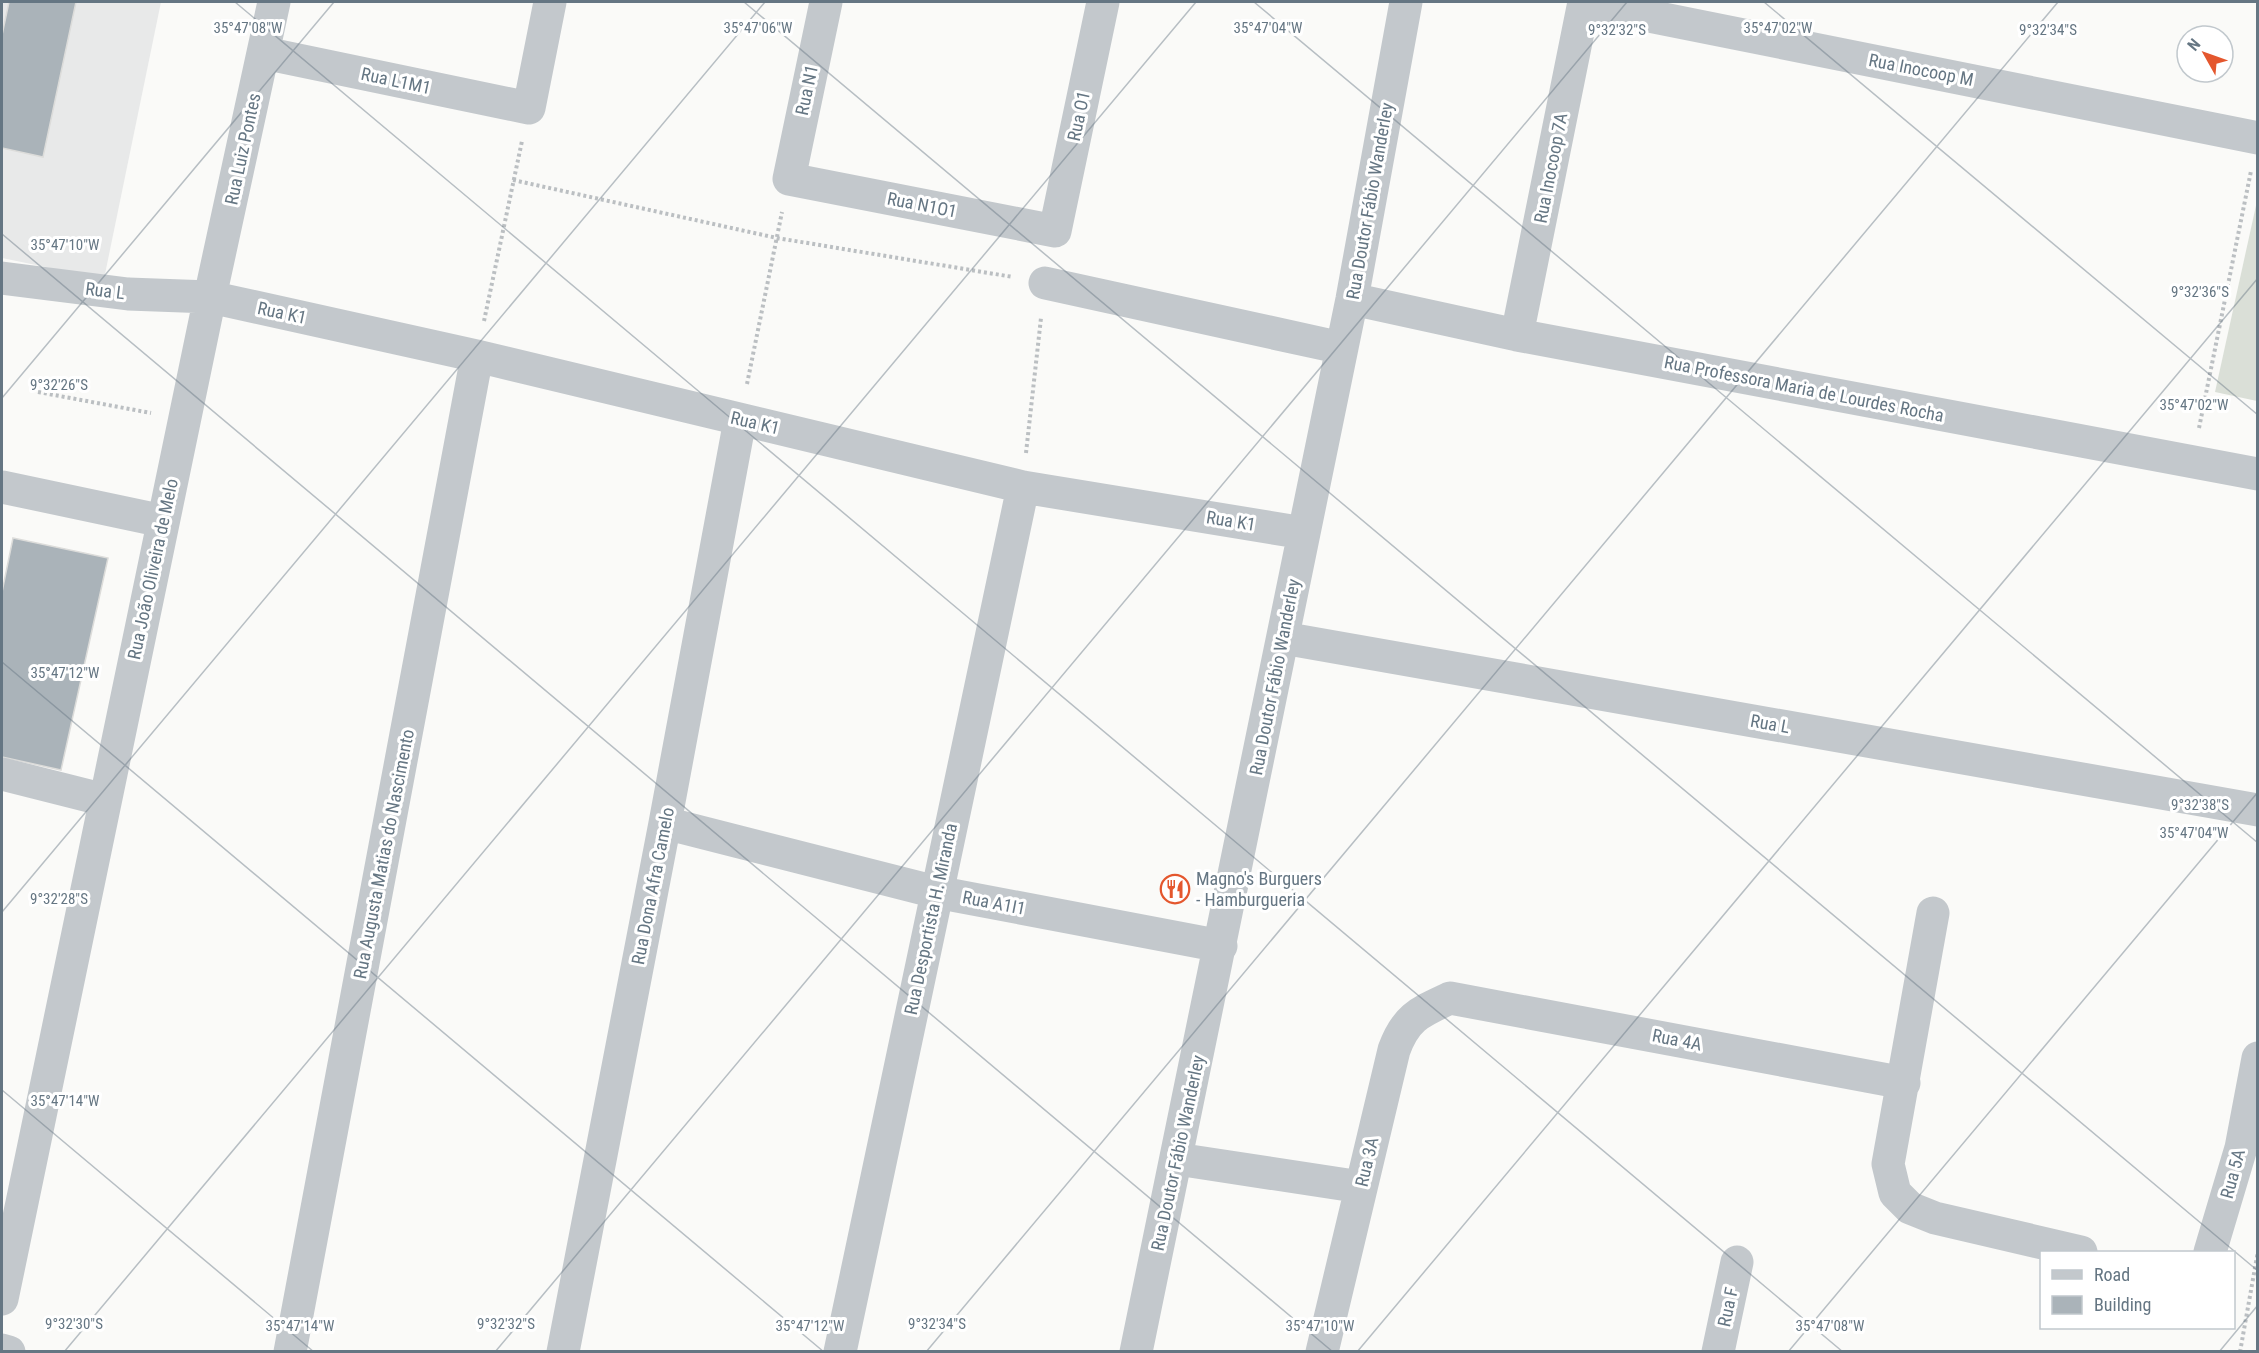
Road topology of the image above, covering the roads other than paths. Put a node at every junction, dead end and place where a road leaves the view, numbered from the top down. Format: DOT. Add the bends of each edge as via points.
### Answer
graph roads {
  1 [pos="274,2"];
  2 [pos="550,2"];
  3 [pos="826,2"];
  4 [pos="1103,2"];
  5 [pos="1406,2"];
  6 [pos="1584,2"];
  7 [pos="264,53"];
  8 [pos="2258,138"];
  9 [pos="789,179"];
  10 [pos="1055,231"];
  11 [pos="2,278"];
  12 [pos="1045,283"];
  13 [pos="210,297"];
  14 [pos="1352,299"];
  15 [pos="1517,335"];
  16 [pos="1342,348"];
  17 [pos="477,356"];
  18 [pos="740,420"];
  19 [pos="2258,474"];
  20 [pos="2,487"];
  21 [pos="1023,487"];
  22 [pos="163,521"];
  23 [pos="1304,533"];
  24 [pos="1283,638"];
  25 [pos="2,774"];
  26 [pos="105,800"];
  27 [pos="2258,810"];
  28 [pos="665,823"];
  29 [pos="936,892"];
  30 [pos="1933,913"];
  31 [pos="1221,946"];
  32 [pos="1450,998"];
  33 [pos="2258,1058"];
  34 [pos="1904,1083"];
  35 [pos="2249,1150"];
  36 [pos="1177,1159"];
  37 [pos="1361,1187"];
  38 [pos="8,1233"];
  39 [pos="2077,1251"];
  40 [pos="2210,1251"];
  41 [pos="1737,1262"];
  42 [pos="2,1299"];
  43 [pos="2,1350"];
  44 [pos="9,1352"];
  45 [pos="290,1352"];
  46 [pos="563,1352"];
  47 [pos="840,1352"];
  48 [pos="1136,1352"];
  49 [pos="1322,1352"];
  50 [pos="1718,1352"];
  1 -- 7 [label="street, Rua Luiz Pontes"];
  2 -- 7 [label="street, Rua L1M1" via="529,108"];
  3 -- 9 [label="street, Rua N1"];
  4 -- 10 [label="street, Rua O1"];
  5 -- 14 [label="street, Rua Doutor Fábio Wanderley"];
  6 -- 8 [label="street, Rua Inocoop M"];
  6 -- 15 [label="street, Rua Inocoop 7A"];
  7 -- 13 [label="street, Rua Luiz Pontes"];
  9 -- 10 [label="street, Rua N1O1"];
  11 -- 13 [label="street, Rua L" via="128,294"];
  12 -- 16 [label="street"];
  13 -- 17 [label="street, Rua K1"];
  13 -- 22 [label="street, Rua João Oliveira de Melo"];
  14 -- 15 [label="street, Rua Professora Maria de Lourdes Rocha"];
  14 -- 16 [label="street, Rua Doutor Fábio Wanderley"];
  15 -- 19 [label="street, Rua Professora Maria de Lourdes Rocha"];
  16 -- 23 [label="street, Rua Doutor Fábio Wanderley"];
  17 -- 18 [label="street, Rua K1"];
  17 -- 45 [label="street, Rua Augusta Matias do Nascimento"];
  18 -- 21 [label="street, Rua K1"];
  18 -- 28 [label="street, Rua Dona Afra Camelo"];
  20 -- 22 [label="street"];
  21 -- 23 [label="street, Rua K1"];
  21 -- 29 [label="street, Rua Desportista H. Miranda"];
  22 -- 26 [label="street, Rua João Oliveira de Melo"];
  23 -- 24 [label="street, Rua Doutor Fábio Wanderley"];
  24 -- 27 [label="street, Rua L"];
  24 -- 31 [label="street, Rua Doutor Fábio Wanderley"];
  25 -- 26 [label="street"];
  26 -- 38 [label="street, Rua João Oliveira de Melo"];
  28 -- 29 [label="street, Rua A1I1"];
  28 -- 46 [label="street, Rua Dona Afra Camelo"];
  29 -- 31 [label="street, Rua A1I1"];
  29 -- 47 [label="street, Rua Desportista H. Miranda"];
  30 -- 34 [label="street"];
  31 -- 36 [label="street, Rua Doutor Fábio Wanderley"];
  32 -- 34 [label="street, Rua 4A"];
  32 -- 37 [label="street, Rua 3A" via="1418,1013 1401,1031"];
  33 -- 35 [label="street, Rua 5A"];
  34 -- 39 [label="street" via="1888,1164 1895,1193 1910,1208 1935,1218"];
  35 -- 40 [label="street, Rua 5A"];
  36 -- 37 [label="street"];
  36 -- 48 [label="street, Rua Doutor Fábio Wanderley"];
  37 -- 49 [label="street, Rua 3A"];
  38 -- 42 [label="street, Rua João Oliveira de Melo"];
  41 -- 50 [label="street, Rua F"];
  43 -- 44 [label="street"];
}
